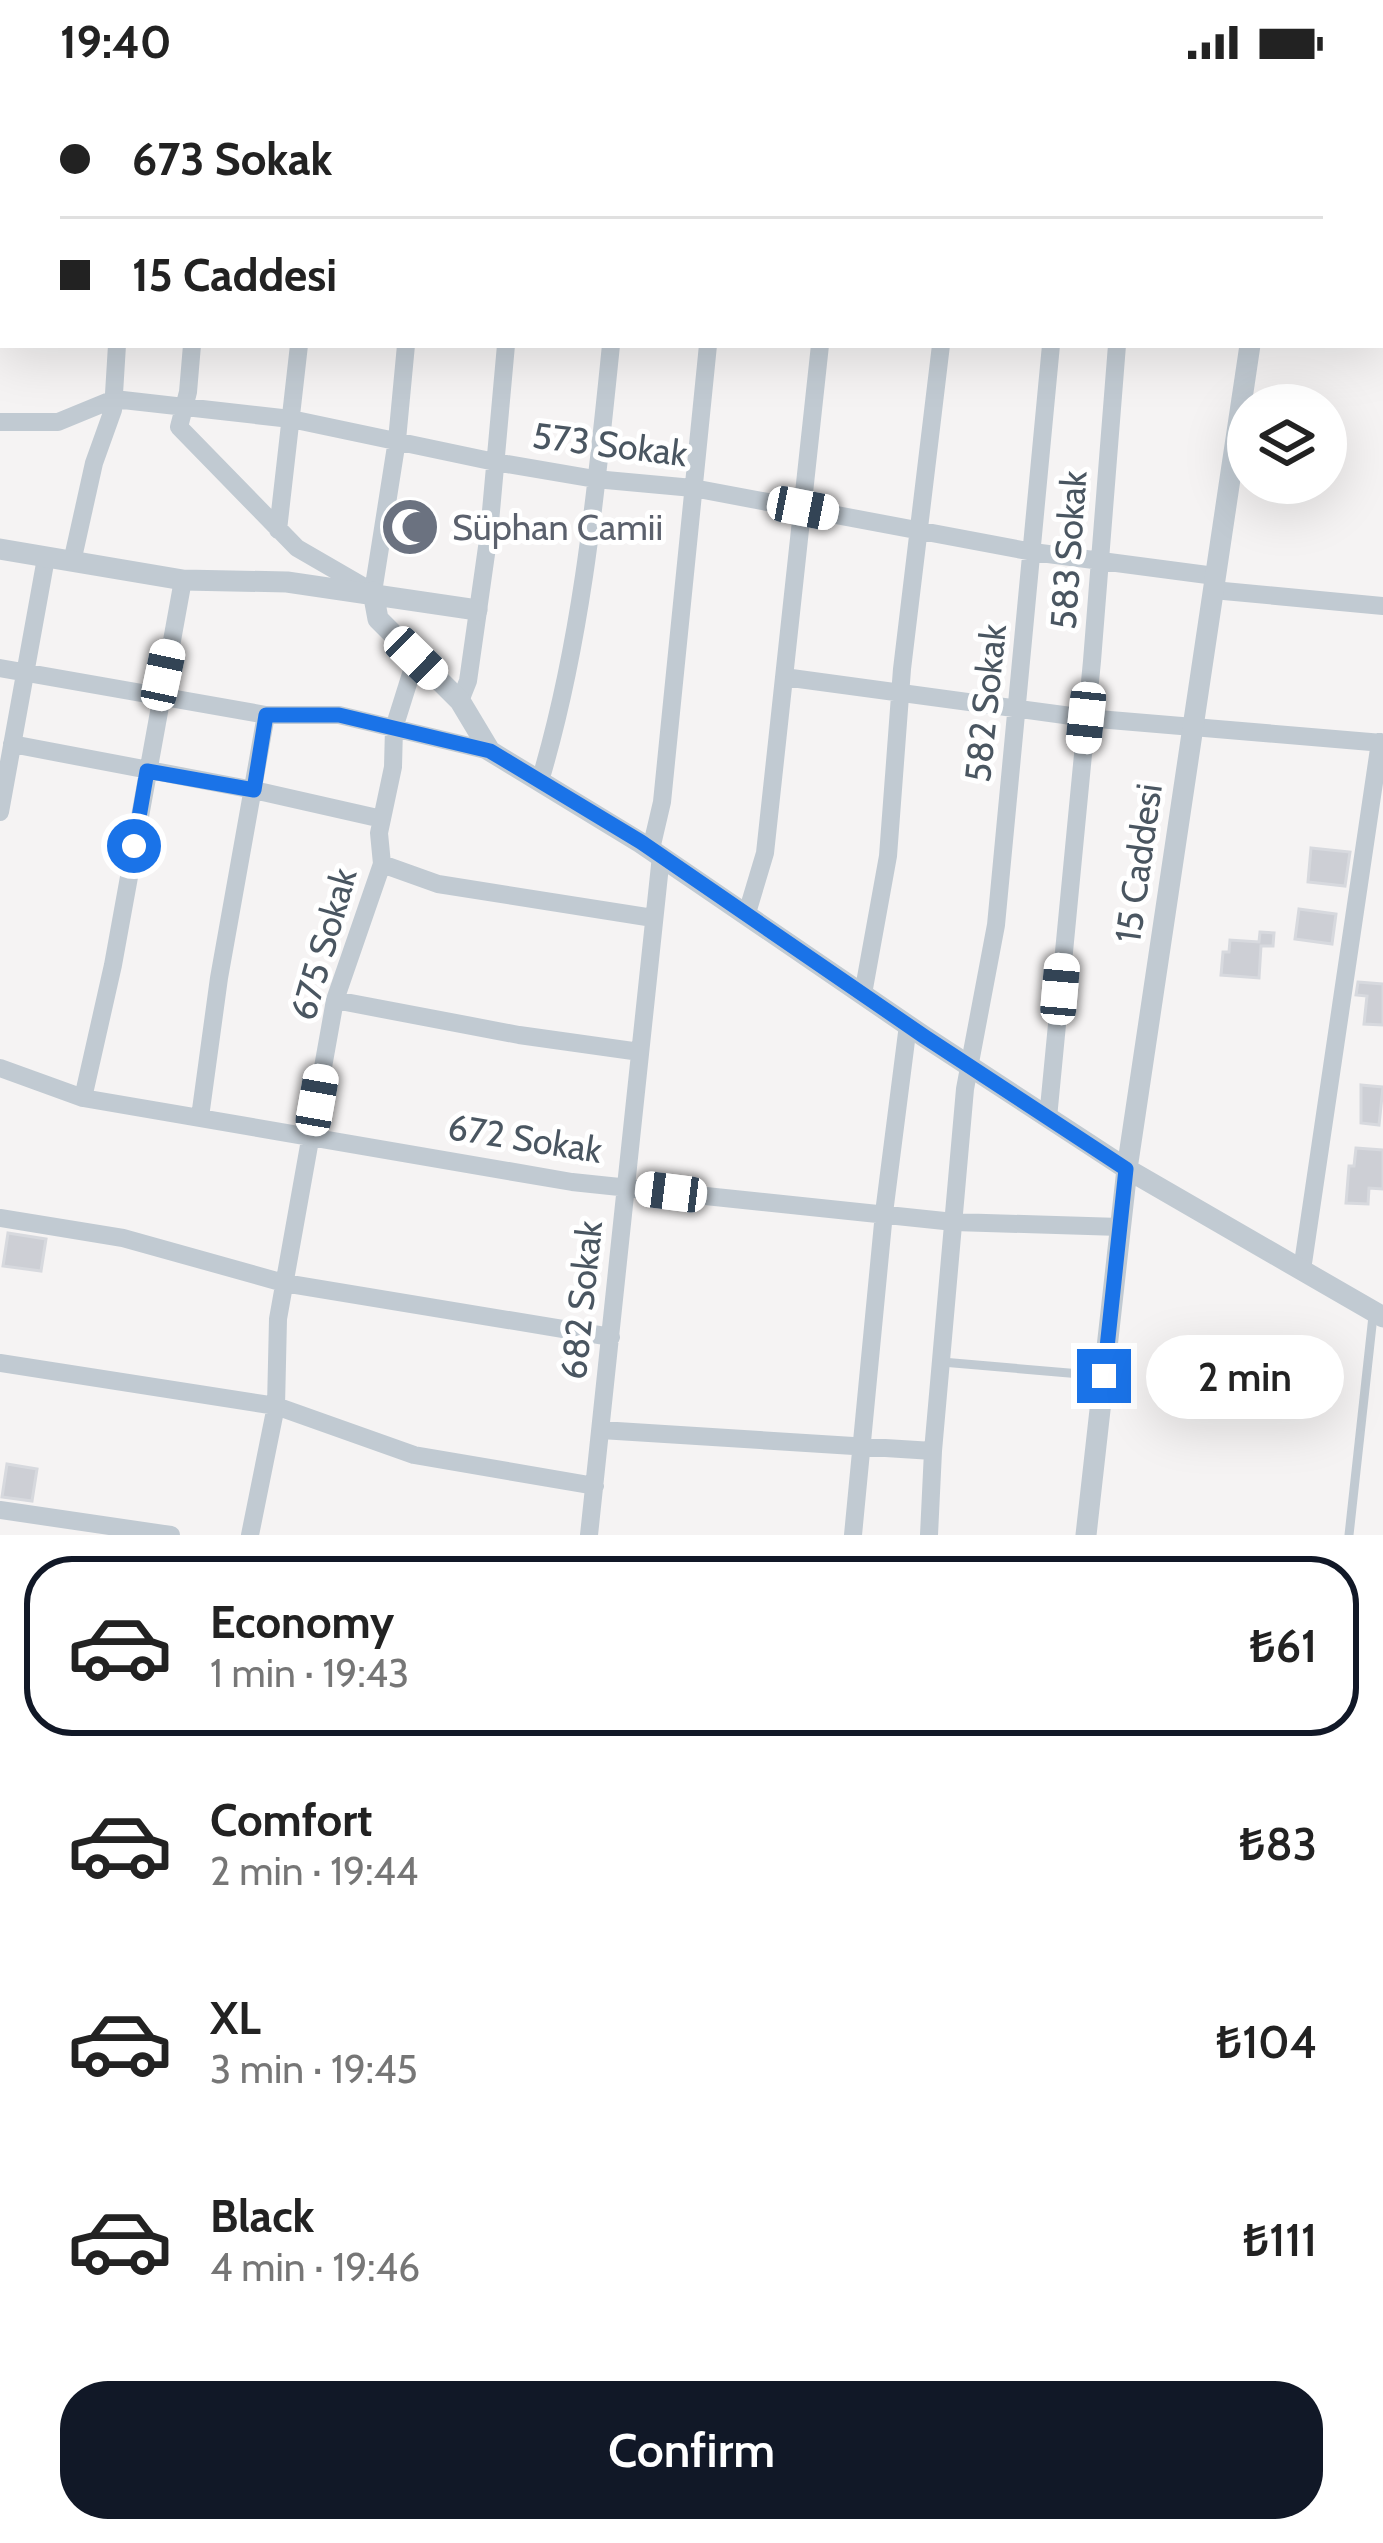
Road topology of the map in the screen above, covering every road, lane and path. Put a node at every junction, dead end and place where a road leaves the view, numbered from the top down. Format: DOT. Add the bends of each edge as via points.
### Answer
graph roads {
  1 [pos="117,348"];
  2 [pos="192,348"];
  3 [pos="299,348"];
  4 [pos="406,348"];
  5 [pos="506,348"];
  6 [pos="611,348"];
  7 [pos="708,348"];
  8 [pos="820,348"];
  9 [pos="941,348"];
  10 [pos="1051,348"];
  11 [pos="1118,348"];
  12 [pos="1250,348"];
  13 [pos="114,399"];
  14 [pos="184,407"];
  15 [pos="291,419"];
  16 [pos="0,422"];
  17 [pos="398,440"];
  18 [pos="495,462"];
  19 [pos="596,478"];
  20 [pos="693,488"];
  21 [pos="803,508"];
  22 [pos="921,528"];
  23 [pos="278,530"];
  24 [pos="0,549"];
  25 [pos="1033,552"];
  26 [pos="46,558"];
  27 [pos="72,562"];
  28 [pos="1100,562"];
  29 [pos="183,580"];
  30 [pos="1214,583"];
  31 [pos="373,592"];
  32 [pos="1383,606"];
  33 [pos="477,610"];
  34 [pos="416,658"];
  35 [pos="0,668"];
  36 [pos="26,673"];
  37 [pos="784,677"];
  38 [pos="160,695"];
  39 [pos="900,696"];
  40 [pos="460,701"];
  41 [pos="1017,711"];
  42 [pos="266,715"];
  43 [pos="1086,718"];
  44 [pos="1192,727"];
  45 [pos="394,728"];
  46 [pos="1381,742"];
  47 [pos="12,744"];
  48 [pos="490,751"];
  49 [pos="147,771"];
  50 [pos="540,781"];
  51 [pos="254,790"];
  52 [pos="0,812"];
  53 [pos="382,819"];
  54 [pos="656,853"];
  55 [pos="382,864"];
  56 [pos="747,913"];
  57 [pos="653,918"];
  58 [pos="863,994"];
  59 [pos="335,1000"];
  60 [pos="908,1025"];
  61 [pos="640,1052"];
  62 [pos="968,1065"];
  63 [pos="0,1068"];
  64 [pos="83,1098"];
  65 [pos="200,1117"];
  66 [pos="1048,1118"];
  67 [pos="310,1136"];
  68 [pos="1126,1169"];
  69 [pos="626,1186"];
  70 [pos="884,1213"];
  71 [pos="0,1218"];
  72 [pos="954,1222"];
  73 [pos="1120,1227"];
  74 [pos="1302,1270"];
  75 [pos="284,1283"];
  76 [pos="1378,1314"];
  77 [pos="611,1337"];
  78 [pos="941,1362"];
  79 [pos="0,1363"];
  80 [pos="1104,1376"];
  81 [pos="276,1406"];
  82 [pos="602,1430"];
  83 [pos="862,1448"];
  84 [pos="933,1450"];
  85 [pos="596,1486"];
  86 [pos="0,1510"];
  87 [pos="170,1535"];
  88 [pos="250,1535"];
  89 [pos="589,1535"];
  90 [pos="853,1535"];
  91 [pos="929,1535"];
  92 [pos="1086,1535"];
  93 [pos="1349,1535"];
  1 -- 13 [label="street"];
  2 -- 14 [label="street"];
  3 -- 15 [label="street"];
  4 -- 17 [label="street"];
  5 -- 18 [label="street"];
  6 -- 19 [label="street"];
  7 -- 20 [label="street, 682 Sokak"];
  8 -- 21 [label="street"];
  9 -- 22 [label="street"];
  10 -- 25 [label="street, 582 Sokak"];
  11 -- 28 [label="street, 583 Sokak"];
  12 -- 30 [label="street, 15 Caddesi"];
  13 -- 14 [label="street, 573 Sokak"];
  13 -- 16 [label="street, 573 Sokak" via="58,422"];
  13 -- 27 [label="street"];
  14 -- 15 [label="street, 573 Sokak"];
  14 -- 23 [label="street" via="179,427"];
  15 -- 17 [label="street, 573 Sokak"];
  15 -- 23 [label="street"];
  17 -- 18 [label="street, 573 Sokak"];
  17 -- 31 [label="street"];
  18 -- 19 [label="street, 573 Sokak"];
  18 -- 33 [label="street"];
  19 -- 20 [label="street, 573 Sokak"];
  19 -- 50 [label="street" via="560,716"];
  20 -- 21 [label="street, 573 Sokak"];
  20 -- 54 [label="street, 682 Sokak"];
  21 -- 22 [label="street, 573 Sokak"];
  21 -- 37 [label="street"];
  22 -- 25 [label="street, 573 Sokak"];
  22 -- 39 [label="street"];
  23 -- 31 [label="street"];
  24 -- 26 [label="street"];
  25 -- 28 [label="street, 573 Sokak"];
  25 -- 41 [label="street, 582 Sokak"];
  26 -- 27 [label="street"];
  26 -- 36 [label="street"];
  27 -- 29 [label="street"];
  28 -- 30 [label="street, 573 Sokak"];
  28 -- 43 [label="street, 583 Sokak"];
  29 -- 31 [label="street"];
  29 -- 38 [label="street"];
  30 -- 32 [label="street, 573 Sokak" via="1262,598"];
  30 -- 44 [label="street, 15 Caddesi"];
  31 -- 33 [label="street"];
  31 -- 34 [label="street" via="378,620"];
  33 -- 40 [label="street"];
  34 -- 40 [label="street"];
  34 -- 45 [label="street, 675 Sokak"];
  35 -- 36 [label="street"];
  36 -- 38 [label="street"];
  36 -- 47 [label="street"];
  37 -- 39 [label="street"];
  37 -- 56 [label="street" via="765,853"];
  38 -- 42 [label="street"];
  38 -- 49 [label="street"];
  39 -- 41 [label="street"];
  39 -- 58 [label="street" via="888,856"];
  40 -- 48 [label="street"];
  41 -- 43 [label="street"];
  41 -- 62 [label="street, 582 Sokak" via="996,925"];
  42 -- 45 [label="street" via="339,715"];
  42 -- 51 [label="street"];
  43 -- 44 [label="street"];
  43 -- 66 [label="street, 583 Sokak"];
  44 -- 46 [label="street"];
  44 -- 68 [label="street, 15 Caddesi"];
  45 -- 48 [label="street"];
  45 -- 53 [label="street, 675 Sokak"];
  46 -- 74 [label="street"];
  47 -- 49 [label="street"];
  47 -- 52 [label="street"];
  48 -- 50 [label="street"];
  49 -- 51 [label="street"];
  49 -- 64 [label="street"];
  50 -- 54 [label="street"];
  51 -- 53 [label="street"];
  51 -- 65 [label="street"];
  53 -- 55 [label="street, 675 Sokak"];
  54 -- 56 [label="street"];
  54 -- 57 [label="street, 682 Sokak"];
  55 -- 57 [label="street" via="439,884"];
  55 -- 59 [label="street, 675 Sokak"];
  56 -- 58 [label="street"];
  57 -- 61 [label="street, 682 Sokak"];
  58 -- 60 [label="street"];
  59 -- 61 [label="street"];
  59 -- 67 [label="street, 675 Sokak"];
  60 -- 62 [label="street"];
  60 -- 70 [label="street"];
  61 -- 69 [label="street, 682 Sokak"];
  62 -- 66 [label="street"];
  62 -- 72 [label="street, 582 Sokak"];
  63 -- 64 [label="street, 672 Sokak"];
  64 -- 65 [label="street, 672 Sokak"];
  65 -- 67 [label="street, 672 Sokak"];
  66 -- 68 [label="street"];
  67 -- 69 [label="street, 672 Sokak"];
  67 -- 75 [label="street, 675 Sokak"];
  68 -- 73 [label="street, 15 Caddesi"];
  68 -- 74 [label="street"];
  69 -- 70 [label="street, 672 Sokak"];
  69 -- 77 [label="street, 682 Sokak"];
  70 -- 72 [label="street, 672 Sokak"];
  70 -- 83 [label="street"];
  71 -- 75 [label="street" via="122,1238"];
  72 -- 73 [label="street, 672 Sokak"];
  72 -- 78 [label="street, 582 Sokak"];
  73 -- 80 [label="street, 15 Caddesi"];
  74 -- 76 [label="street"];
  75 -- 77 [label="street"];
  75 -- 81 [label="street, 675 Sokak"];
  76 -- 93 [label="lane"];
  77 -- 82 [label="street, 682 Sokak"];
  78 -- 80 [label="lane"];
  78 -- 84 [label="street, 582 Sokak"];
  79 -- 81 [label="street"];
  80 -- 92 [label="street, 15 Caddesi"];
  81 -- 85 [label="street" via="414,1455"];
  81 -- 88 [label="street, 675 Sokak"];
  82 -- 83 [label="street"];
  82 -- 85 [label="street, 682 Sokak"];
  83 -- 84 [label="street"];
  83 -- 90 [label="street"];
  84 -- 91 [label="street, 582 Sokak"];
  85 -- 89 [label="street, 682 Sokak"];
  86 -- 87 [label="street"];
}
